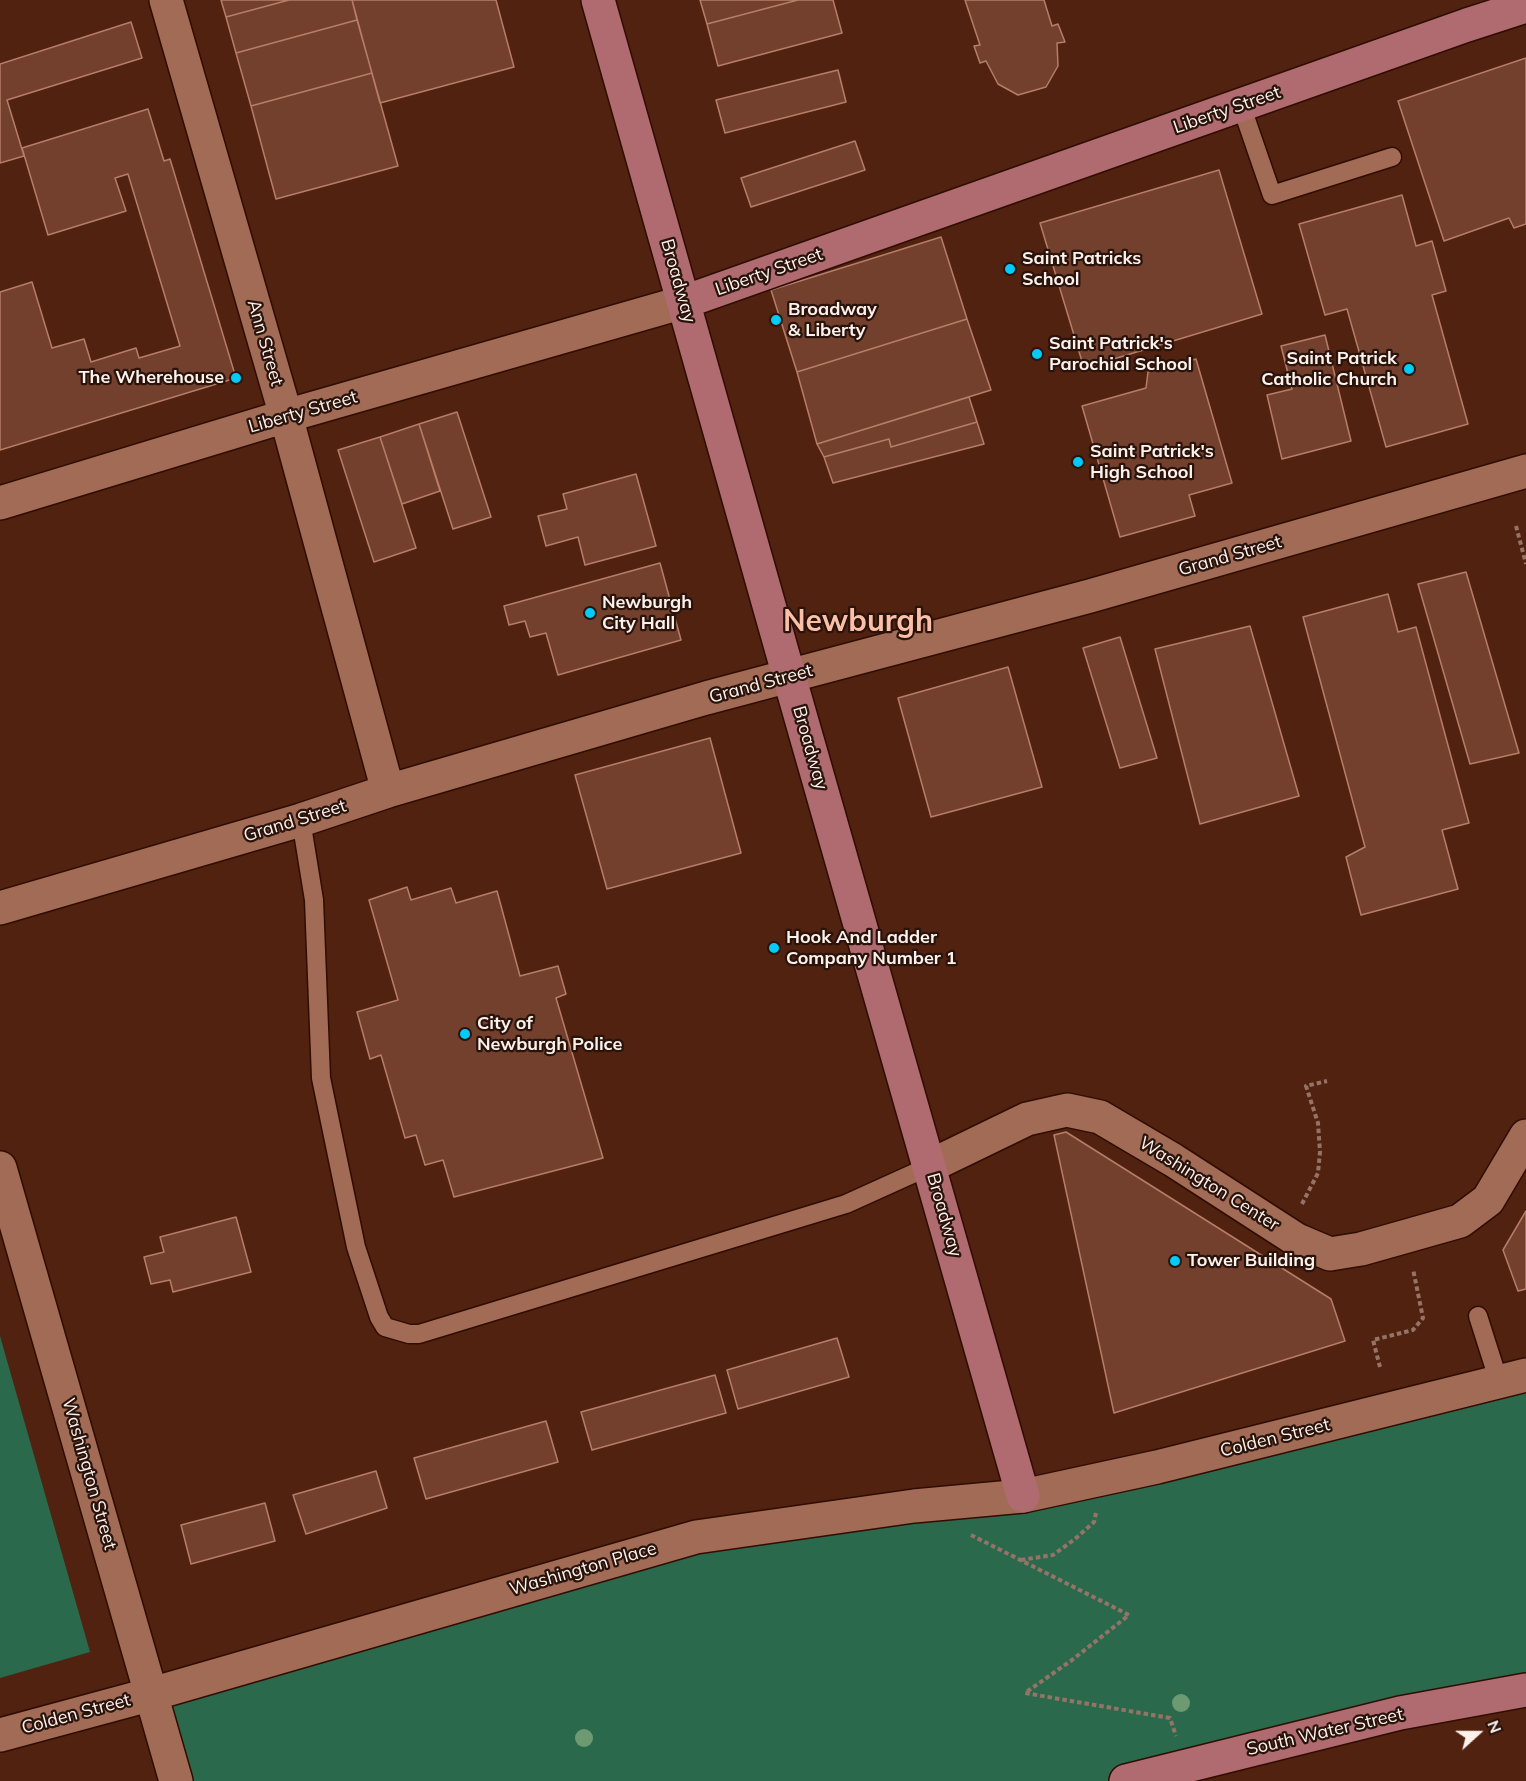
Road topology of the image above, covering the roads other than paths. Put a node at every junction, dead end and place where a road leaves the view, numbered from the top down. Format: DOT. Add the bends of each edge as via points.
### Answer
graph roads {
  1 [pos="166,0"];
  2 [pos="598,0"];
  3 [pos="1526,6"];
  4 [pos="1241,105"];
  5 [pos="1392,157"];
  6 [pos="684,302"];
  7 [pos="286,416"];
  8 [pos="1526,471"];
  9 [pos="0,503"];
  10 [pos="789,676"];
  11 [pos="388,792"];
  12 [pos="301,820"];
  13 [pos="0,909"];
  14 [pos="1526,1136"];
  15 [pos="930,1166"];
  16 [pos="0,1168"];
  17 [pos="1478,1316"];
  18 [pos="1512,1379"];
  19 [pos="1023,1496"];
  20 [pos="1526,1689"];
  21 [pos="152,1694"];
  22 [pos="0,1735"];
  23 [pos="176,1781"];
  24 [pos="1126,1781"];
  1 -- 7 [label="street, Ann Street"];
  2 -- 6 [label="street, Broadway"];
  3 -- 4 [label="street, Liberty Street"];
  4 -- 5 [label="lane" via="1272,195"];
  4 -- 6 [label="street, Liberty Street"];
  6 -- 7 [label="street, Liberty Street"];
  6 -- 10 [label="street, Broadway"];
  7 -- 9 [label="street, Liberty Street"];
  7 -- 11 [label="street, Ann Street"];
  8 -- 10 [label="street, Grand Street" via="1090,596"];
  10 -- 11 [label="street, Grand Street"];
  10 -- 15 [label="street, Broadway"];
  11 -- 12 [label="street, Grand Street"];
  12 -- 13 [label="street, Grand Street"];
  12 -- 15 [label="lane" via="314,900 321,1078 356,1247 385,1327 419,1334 846,1204"];
  14 -- 15 [label="street, Washington Center" via="1488,1200 1460,1221 1330,1254 1287,1233 1100,1117 1067,1110 1027,1119"];
  15 -- 19 [label="street, Broadway"];
  16 -- 21 [label="street, Washington Street"];
  17 -- 18 [label="lane"];
  18 -- 19 [label="street, Сolden Street"];
  19 -- 21 [label="street, Washington Place" via="914,1506 696,1537"];
  20 -- 24 [label="street, South Water Street" via="1400,1713"];
  21 -- 22 [label="street, Colden Street"];
  21 -- 23 [label="street, Washington Street"];
}
